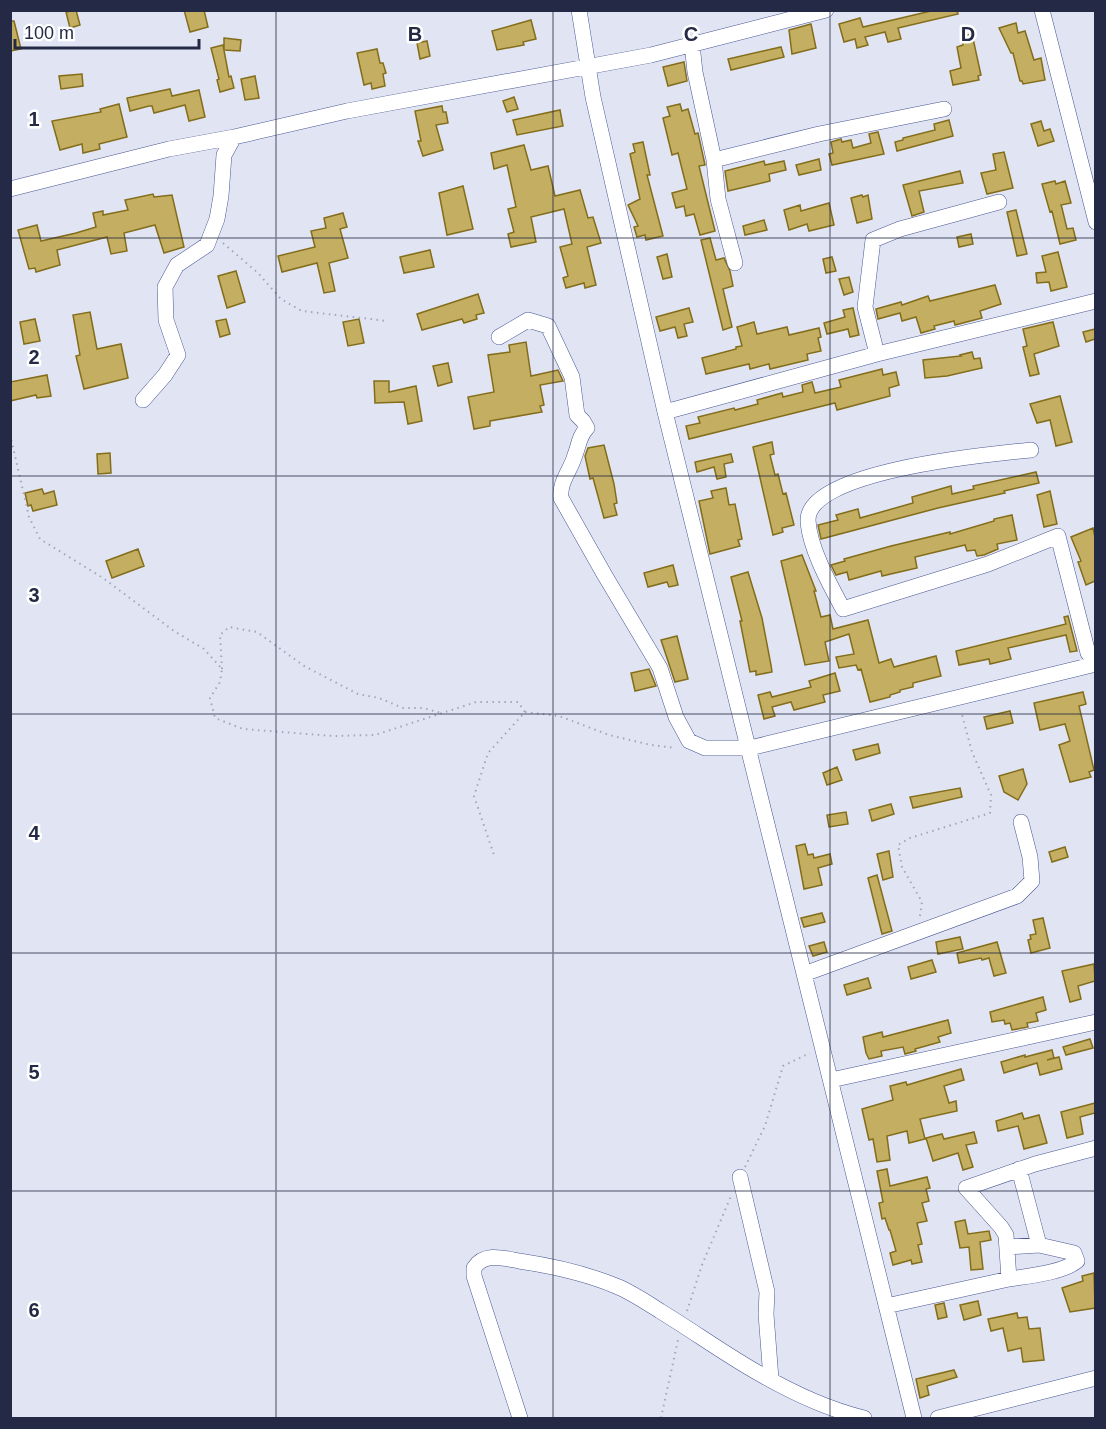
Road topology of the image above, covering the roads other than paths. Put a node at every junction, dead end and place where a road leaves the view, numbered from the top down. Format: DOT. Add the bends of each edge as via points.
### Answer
graph roads {
  1 [pos="579,10"];
  2 [pos="826,10"];
  3 [pos="1042,10"];
  4 [pos="692,44"];
  5 [pos="588,67"];
  6 [pos="944,109"];
  7 [pos="234,138"];
  8 [pos="714,160"];
  9 [pos="10,189"];
  10 [pos="1093,199"];
  11 [pos="999,202"];
  12 [pos="1095,222"];
  13 [pos="735,263"];
  14 [pos="1095,301"];
  15 [pos="499,337"];
  16 [pos="877,354"];
  17 [pos="143,400"];
  18 [pos="665,411"];
  19 [pos="1030,450"];
  20 [pos="1095,663"];
  21 [pos="750,748"];
  22 [pos="1021,822"];
  23 [pos="804,974"];
  24 [pos="1095,1023"];
  25 [pos="831,1080"];
  26 [pos="1095,1148"];
  27 [pos="1020,1169"];
  28 [pos="740,1177"];
  29 [pos="1039,1245"];
  30 [pos="1008,1247"];
  31 [pos="1009,1279"];
  32 [pos="886,1306"];
  33 [pos="1095,1378"];
  34 [pos="771,1379"];
  35 [pos="520,1419"];
  36 [pos="864,1419"];
  37 [pos="914,1419"];
  38 [pos="938,1419"];
  1 -- 5 [label="street"];
  2 -- 4 [label="street"];
  3 -- 10 [label="street"];
  4 -- 5 [label="street"];
  4 -- 8 [label="street"];
  5 -- 7 [label="street" via="347,111"];
  5 -- 18 [label="street"];
  6 -- 8 [label="street"];
  7 -- 9 [label="street" via="150,153"];
  7 -- 17 [label="street" via="224,155 217,219 207,245 177,265 165,287 166,320 178,354"];
  8 -- 13 [label="street" via="718,199"];
  10 -- 12 [label="street"];
  11 -- 16 [label="street" via="900,228 873,240 865,307"];
  14 -- 16 [label="street"];
  15 -- 21 [label="street" via="528,320 548,326 561,352 572,377 577,416 587,428 562,482 561,498 660,668 676,717 689,741 705,748"];
  16 -- 18 [label="street"];
  18 -- 21 [label="street"];
  19 -- 20 [label="street" via="904,467 825,494 812,504 808,519 816,555 843,609 988,564 1058,536 1088,653"];
  20 -- 21 [label="street"];
  21 -- 23 [label="street"];
  22 -- 23 [label="street" via="1032,881 1017,896"];
  23 -- 25 [label="street"];
  24 -- 25 [label="street"];
  25 -- 32 [label="street"];
  26 -- 27 [label="street"];
  27 -- 29 [label="street"];
  27 -- 30 [label="street" via="966,1188 1001,1227"];
  28 -- 34 [label="street" via="766,1292"];
  29 -- 30 [label="street"];
  29 -- 31 [label="street" via="1074,1252 1077,1261 1045,1273"];
  30 -- 31 [label="street"];
  31 -- 32 [label="street"];
  32 -- 37 [label="street"];
  33 -- 38 [label="street"];
  34 -- 35 [label="street" via="618,1287 550,1266 486,1258 474,1268 474,1276"];
  34 -- 36 [label="street" via="822,1406"];
}
